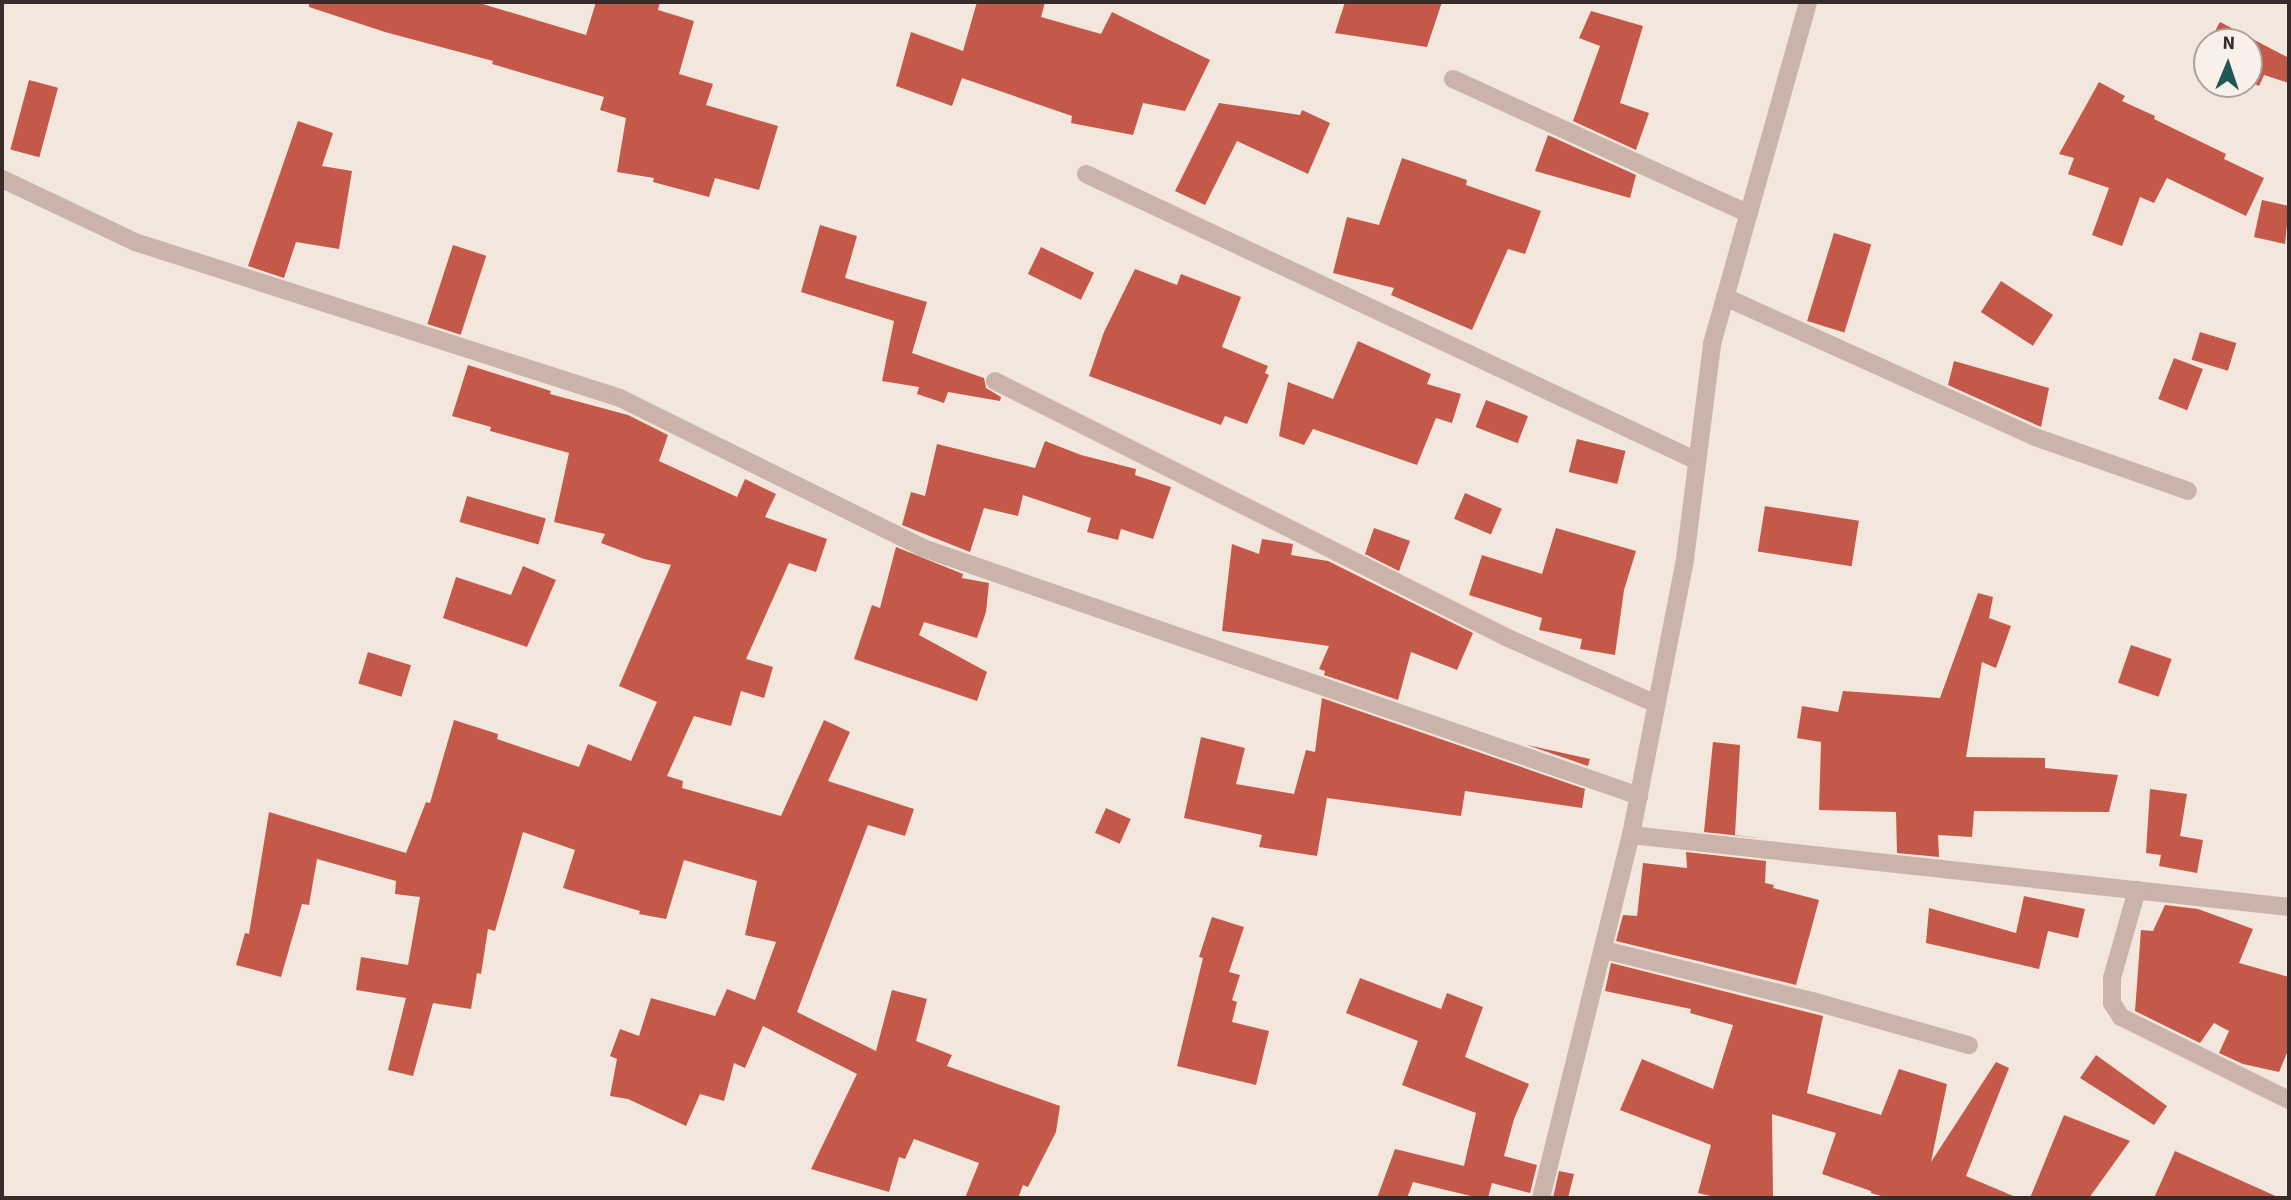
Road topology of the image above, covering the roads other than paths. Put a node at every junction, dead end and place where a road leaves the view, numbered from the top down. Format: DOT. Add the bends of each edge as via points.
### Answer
graph roads {
  1 [pos="1808,2"];
  2 [pos="1453,79"];
  3 [pos="1086,174"];
  4 [pos="2,179"];
  5 [pos="1749,214"];
  6 [pos="1725,297"];
  7 [pos="995,381"];
  8 [pos="1697,461"];
  9 [pos="2188,492"];
  10 [pos="1656,704"];
  11 [pos="1639,796"];
  12 [pos="1631,835"];
  13 [pos="2137,890"];
  14 [pos="2289,907"];
  15 [pos="1604,950"];
  16 [pos="1969,1045"];
  17 [pos="2289,1100"];
  18 [pos="1541,1198"];
  1 -- 5 [label="street"];
  2 -- 5 [label="street"];
  3 -- 8 [label="street"];
  4 -- 11 [label="street" via="135,243 620,398 923,548"];
  5 -- 6 [label="street"];
  6 -- 8 [label="street" via="1712,344"];
  6 -- 9 [label="street" via="2035,436"];
  7 -- 10 [label="street" via="1496,632"];
  8 -- 10 [label="street" via="1685,559"];
  10 -- 11 [label="street"];
  11 -- 12 [label="street"];
  12 -- 13 [label="street"];
  12 -- 15 [label="street"];
  13 -- 14 [label="street"];
  13 -- 17 [label="street" via="2112,978 2112,1003 2121,1017"];
  15 -- 16 [label="street"];
  15 -- 18 [label="street"];
}
